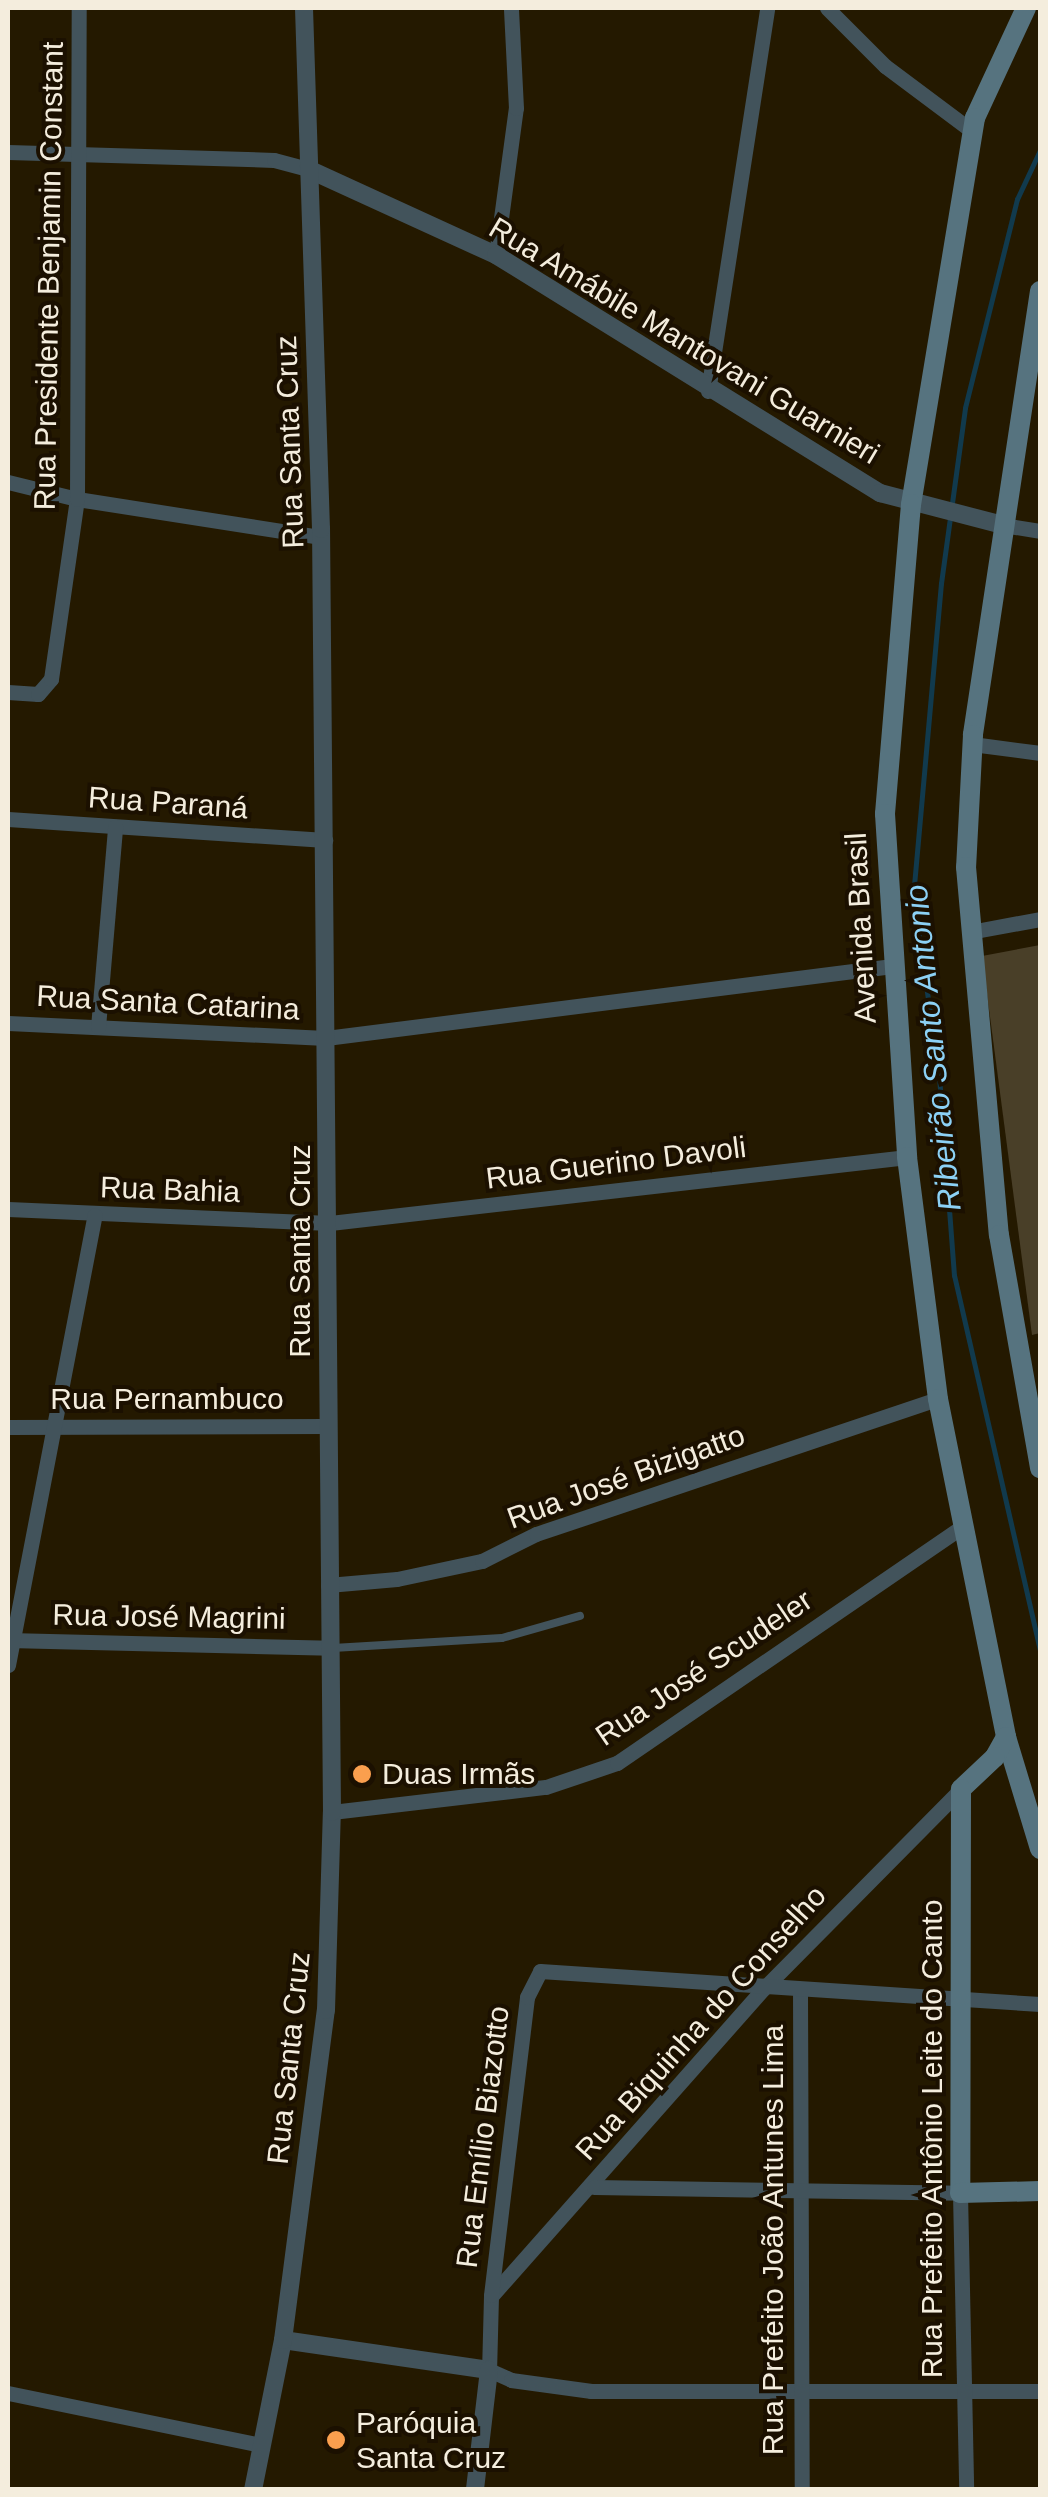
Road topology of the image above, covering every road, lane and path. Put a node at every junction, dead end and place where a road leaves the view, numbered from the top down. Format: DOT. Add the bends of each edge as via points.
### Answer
graph roads {
  1 [pos="79,8"];
  2 [pos="304,8"];
  3 [pos="511,8"];
  4 [pos="767,8"];
  5 [pos="827,8"];
  6 [pos="1026,8"];
  7 [pos="972,131"];
  8 [pos="8,152"];
  9 [pos="80,155"];
  10 [pos="308,169"];
  11 [pos="496,255"];
  12 [pos="1040,299"];
  13 [pos="708,391"];
  14 [pos="8,482"];
  15 [pos="77,499"];
  16 [pos="922,507"];
  17 [pos="999,524"];
  18 [pos="1040,531"];
  19 [pos="321,537"];
  20 [pos="11,692"];
  21 [pos="972,744"];
  22 [pos="1040,753"];
  23 [pos="8,819"];
  24 [pos="115,827"];
  25 [pos="324,840"];
  26 [pos="1040,919"];
  27 [pos="970,932"];
  28 [pos="892,966"];
  29 [pos="8,1024"];
  30 [pos="98,1027"];
  31 [pos="326,1038"];
  32 [pos="908,1157"];
  33 [pos="8,1209"];
  34 [pos="95,1215"];
  35 [pos="330,1223"];
  36 [pos="938,1399"];
  37 [pos="326,1426"];
  38 [pos="8,1427"];
  39 [pos="54,1427"];
  40 [pos="1040,1468"];
  41 [pos="963,1526"];
  42 [pos="328,1585"];
  43 [pos="580,1616"];
  44 [pos="10,1640"];
  45 [pos="330,1648"];
  46 [pos="8,1665"];
  47 [pos="1006,1736"];
  48 [pos="961,1789"];
  49 [pos="332,1812"];
  50 [pos="1040,1849"];
  51 [pos="763,1988"];
  52 [pos="800,1991"];
  53 [pos="960,1999"];
  54 [pos="1040,2004"];
  55 [pos="594,2187"];
  56 [pos="798,2191"];
  57 [pos="1040,2191"];
  58 [pos="960,2193"];
  59 [pos="491,2296"];
  60 [pos="282,2340"];
  61 [pos="489,2370"];
  62 [pos="799,2387"];
  63 [pos="964,2387"];
  64 [pos="1040,2390"];
  65 [pos="8,2392"];
  66 [pos="261,2445"];
  67 [pos="253,2490"];
  68 [pos="474,2490"];
  69 [pos="802,2490"];
  70 [pos="966,2490"];
  1 -- 9 [label="street, Rua Presidente Benjamin Constant"];
  2 -- 10 [label="street, Rua Santa Cruz"];
  3 -- 11 [label="street" via="516,108"];
  4 -- 13 [label="street"];
  5 -- 7 [label="street" via="885,66"];
  6 -- 7 [label="main road, Avenida Brasil"];
  7 -- 16 [label="main road, Avenida Brasil"];
  8 -- 9 [label="street"];
  9 -- 10 [label="street" via="274,160"];
  9 -- 15 [label="street, Rua Presidente Benjamin Constant"];
  10 -- 11 [label="street, Rua Amábile Mantovani Guarnieri"];
  10 -- 19 [label="street, Rua Santa Cruz"];
  11 -- 13 [label="street, Rua Amábile Mantovani Guarnieri"];
  12 -- 17 [label="main road"];
  13 -- 16 [label="street, Rua Amábile Mantovani Guarnieri" via="880,493"];
  14 -- 15 [label="street"];
  15 -- 19 [label="street"];
  15 -- 20 [label="street, Rua Presidente Benjamin Constant" via="51,679 38,694"];
  16 -- 17 [label="street, Rua Amábile Mantovani Guarnieri"];
  16 -- 28 [label="main road, Avenida Brasil" via="888,753"];
  17 -- 18 [label="street, Rua Amábile Mantovani Guarnieri"];
  17 -- 21 [label="main road"];
  19 -- 25 [label="street, Rua Santa Cruz"];
  21 -- 22 [label="street"];
  21 -- 27 [label="main road"];
  23 -- 24 [label="street, Rua Paraná"];
  24 -- 25 [label="street, Rua Paraná"];
  24 -- 30 [label="street"];
  25 -- 31 [label="street, Rua Santa Cruz"];
  26 -- 27 [label="street"];
  27 -- 40 [label="main road" via="999,1235"];
  28 -- 31 [label="street, Rua Santa Catarina"];
  28 -- 32 [label="main road, Avenida Brasil"];
  29 -- 30 [label="street, Rua Santa Catarina"];
  30 -- 31 [label="street, Rua Santa Catarina"];
  31 -- 35 [label="street, Rua Santa Cruz"];
  32 -- 35 [label="street, Rua Guerino Davoli"];
  32 -- 36 [label="main road, Avenida Brasil"];
  33 -- 34 [label="street, Rua Bahia"];
  34 -- 35 [label="street, Rua Bahia"];
  34 -- 39 [label="street"];
  35 -- 37 [label="street, Rua Santa Cruz"];
  36 -- 41 [label="main road, Avenida Brasil"];
  36 -- 42 [label="street, Rua José Bizigatto" via="536,1534 482,1561 397,1580"];
  37 -- 39 [label="street, Rua Pernambuco"];
  37 -- 42 [label="street, Rua Santa Cruz"];
  38 -- 39 [label="street, Rua Pernambuco"];
  39 -- 44 [label="street"];
  41 -- 47 [label="main road, Avenida Brasil"];
  41 -- 49 [label="street, Rua José Scudeler" via="617,1763 530,1790"];
  42 -- 45 [label="street, Rua Santa Cruz"];
  43 -- 45 [label="lane" via="485,1640"];
  44 -- 45 [label="street, Rua José Magrini"];
  44 -- 46 [label="street"];
  45 -- 49 [label="street, Rua Santa Cruz"];
  47 -- 48 [label="main road, Rua Biquinha do Conselho" via="994,1758"];
  47 -- 50 [label="main road, Avenida Brasil"];
  48 -- 51 [label="street, Rua Biquinha do Conselho"];
  48 -- 53 [label="main road, Rua Prefeito Antônio Leite do Canto"];
  49 -- 60 [label="street, Rua Santa Cruz" via="326,2010"];
  51 -- 52 [label="street"];
  51 -- 55 [label="street, Rua Biquinha do Conselho"];
  51 -- 59 [label="street, Rua Emílio Biazotto" via="540,1972 526,2007"];
  52 -- 53 [label="street"];
  52 -- 56 [label="street, Rua Prefeito João Antunes Lima"];
  53 -- 54 [label="street"];
  53 -- 58 [label="main road, Rua Prefeito Antônio Leite do Canto"];
  55 -- 56 [label="street"];
  55 -- 59 [label="street, Rua Biquinha do Conselho"];
  56 -- 58 [label="street"];
  56 -- 62 [label="street, Rua Prefeito João Antunes Lima"];
  57 -- 58 [label="main road"];
  58 -- 63 [label="street, Rua Prefeito Antônio Leite do Canto"];
  59 -- 61 [label="street"];
  60 -- 61 [label="street"];
  60 -- 66 [label="street, Rua Santa Cruz"];
  61 -- 62 [label="street" via="511,2380 591,2390"];
  61 -- 68 [label="street"];
  62 -- 63 [label="street"];
  62 -- 69 [label="street, Rua Prefeito João Antunes Lima"];
  63 -- 64 [label="street"];
  63 -- 70 [label="street, Rua Prefeito Antônio Leite do Canto"];
  65 -- 66 [label="street"];
  66 -- 67 [label="street, Rua Santa Cruz"];
}
